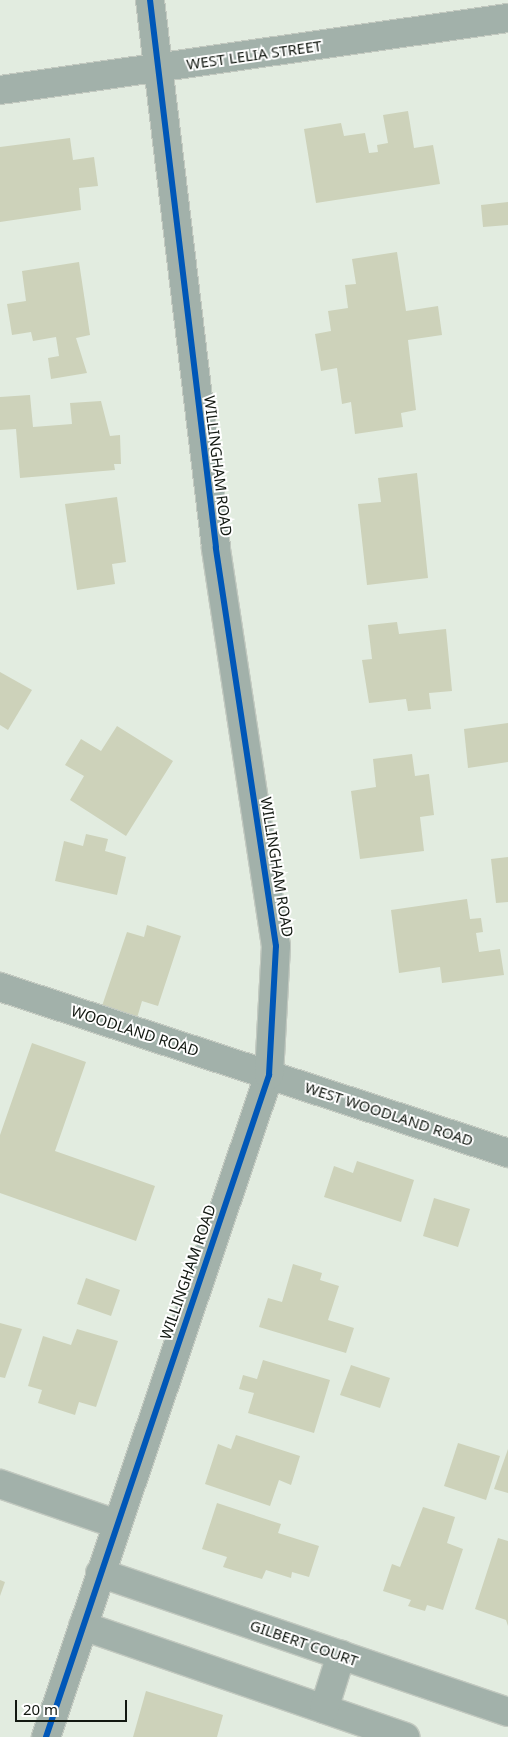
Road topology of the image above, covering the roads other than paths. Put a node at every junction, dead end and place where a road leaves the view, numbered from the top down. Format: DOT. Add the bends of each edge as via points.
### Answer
graph roads {
  1 [pos="150,0"];
  2 [pos="508,18"];
  3 [pos="160,69"];
  4 [pos="0,90"];
  5 [pos="0,987"];
  6 [pos="269,1075"];
  7 [pos="508,1153"];
  8 [pos="0,1484"];
  9 [pos="116,1524"];
  10 [pos="100,1572"];
  11 [pos="83,1626"];
  12 [pos="341,1655"];
  13 [pos="324,1709"];
  14 [pos="508,1712"];
  15 [pos="46,1737"];
  16 [pos="404,1737"];
  1 -- 3 [label="street, WILLINGHAM ROAD"];
  2 -- 3 [label="street, WEST LELIA STREET"];
  3 -- 4 [label="street, WEST LELIA STREET"];
  3 -- 6 [label="street, WILLINGHAM ROAD" via="216,547 276,946"];
  5 -- 6 [label="street, WOODLAND ROAD"];
  6 -- 7 [label="street, WEST WOODLAND ROAD"];
  6 -- 9 [label="street, WILLINGHAM ROAD"];
  8 -- 9 [label="street"];
  9 -- 10 [label="street, WILLINGHAM ROAD"];
  10 -- 11 [label="street, WILLINGHAM ROAD"];
  10 -- 12 [label="street, GILBERT COURT"];
  11 -- 13 [label="street"];
  11 -- 15 [label="street, WILLINGHAM ROAD"];
  12 -- 13 [label="street"];
  12 -- 14 [label="street, GILBERT COURT"];
  13 -- 16 [label="street"];
}
